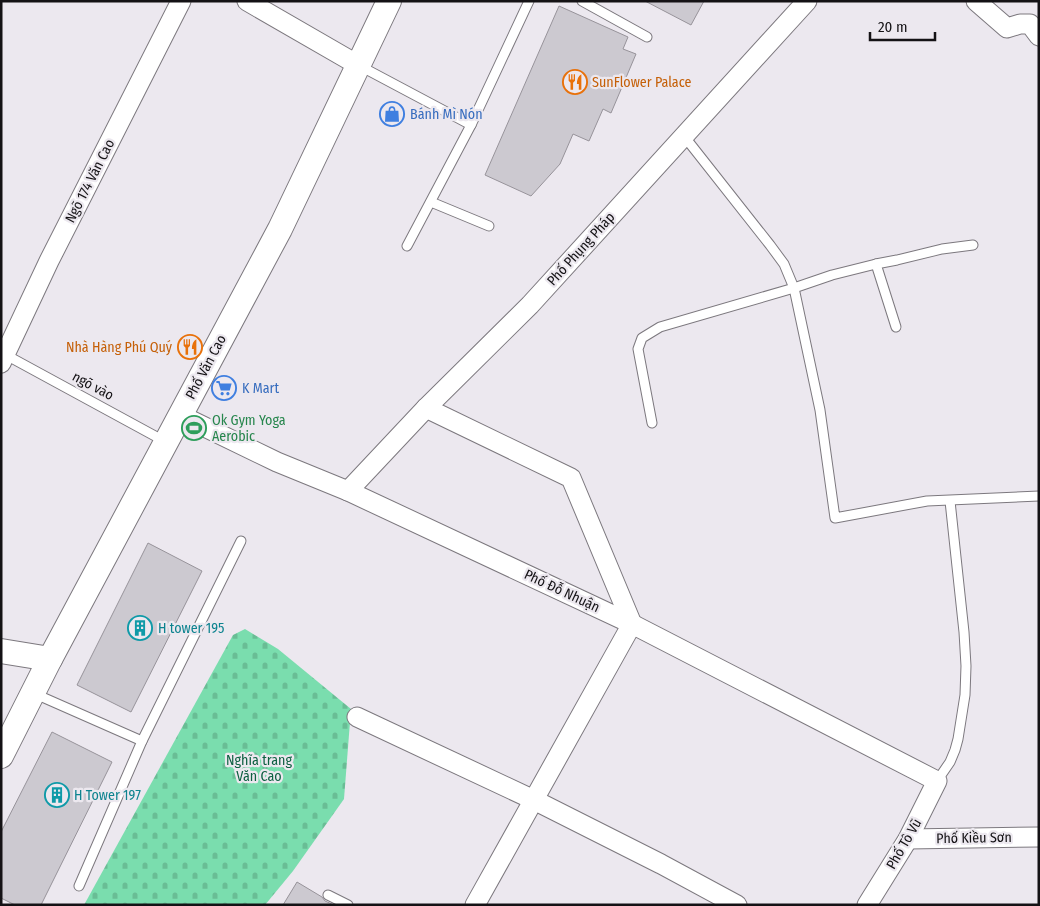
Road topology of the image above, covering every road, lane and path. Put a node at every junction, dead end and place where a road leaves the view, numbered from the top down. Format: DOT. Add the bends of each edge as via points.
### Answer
graph roads {
  1 [pos="181,1"];
  2 [pos="247,1"];
  3 [pos="389,1"];
  4 [pos="529,1"];
  5 [pos="582,1"];
  6 [pos="807,1"];
  7 [pos="976,1"];
  8 [pos="1039,36"];
  9 [pos="647,37"];
  10 [pos="358,65"];
  11 [pos="471,125"];
  12 [pos="684,136"];
  13 [pos="431,202"];
  14 [pos="489,226"];
  15 [pos="973,245"];
  16 [pos="407,246"];
  17 [pos="876,264"];
  18 [pos="794,288"];
  19 [pos="896,327"];
  20 [pos="4,359"];
  21 [pos="426,408"];
  22 [pos="180,415"];
  23 [pos="652,423"];
  24 [pos="166,442"];
  25 [pos="348,491"];
  26 [pos="1039,496"];
  27 [pos="950,500"];
  28 [pos="241,540"];
  29 [pos="632,624"];
  30 [pos="1,651"];
  31 [pos="50,659"];
  32 [pos="33,693"];
  33 [pos="357,717"];
  34 [pos="142,741"];
  35 [pos="1,756"];
  36 [pos="937,781"];
  37 [pos="534,800"];
  38 [pos="1039,837"];
  39 [pos="908,838"];
  40 [pos="79,886"];
  41 [pos="328,895"];
  42 [pos="348,905"];
  43 [pos="475,905"];
  44 [pos="737,905"];
  45 [pos="867,905"];
  1 -- 20 [label="street, Ngõ 174 Văn Cao" via="49,261"];
  2 -- 10 [label="street"];
  3 -- 10 [label="street, Phố Văn Cao"];
  4 -- 11 [label="lane"];
  5 -- 9 [label="lane"];
  6 -- 12 [label="street, Phố Phụng Pháp"];
  7 -- 8 [label="street" via="1007,28 1030,24"];
  10 -- 11 [label="lane"];
  10 -- 22 [label="street, Phố Văn Cao" via="280,229"];
  11 -- 13 [label="lane"];
  12 -- 18 [label="lane" via="784,264"];
  12 -- 21 [label="street, Phố Phụng Pháp" via="530,305"];
  13 -- 14 [label="lane"];
  13 -- 16 [label="lane"];
  15 -- 17 [label="lane"];
  17 -- 18 [label="lane"];
  17 -- 19 [label="lane"];
  18 -- 23 [label="lane" via="660,327 642,338 638,349"];
  18 -- 27 [label="lane" via="820,410 835,518"];
  20 -- 24 [label="lane, ngõ vào"];
  21 -- 25 [label="street, Phố Phụng Pháp"];
  21 -- 29 [label="street" via="571,478"];
  22 -- 24 [label="street, Phố Văn Cao"];
  22 -- 25 [label="street, Phố Đỗ Nhuận" via="277,462"];
  24 -- 31 [label="street, Phố Văn Cao"];
  25 -- 29 [label="street, Phố Đỗ Nhuận"];
  26 -- 27 [label="lane"];
  27 -- 36 [label="lane" via="964,632 965,695 955,750"];
  28 -- 34 [label="lane"];
  29 -- 36 [label="street, Phố Đỗ Nhuận"];
  29 -- 37 [label="street"];
  30 -- 31 [label="street"];
  31 -- 32 [label="street, Phố Văn Cao"];
  32 -- 34 [label="lane"];
  32 -- 35 [label="street, Phố Văn Cao"];
  33 -- 37 [label="street"];
  34 -- 40 [label="lane"];
  36 -- 39 [label="street, Phố Tô Vũ"];
  37 -- 43 [label="street"];
  37 -- 44 [label="street"];
  38 -- 39 [label="street, Phố Kiều Sơn"];
  39 -- 45 [label="street, Phố Tô Vũ"];
  41 -- 42 [label="lane"];
}
